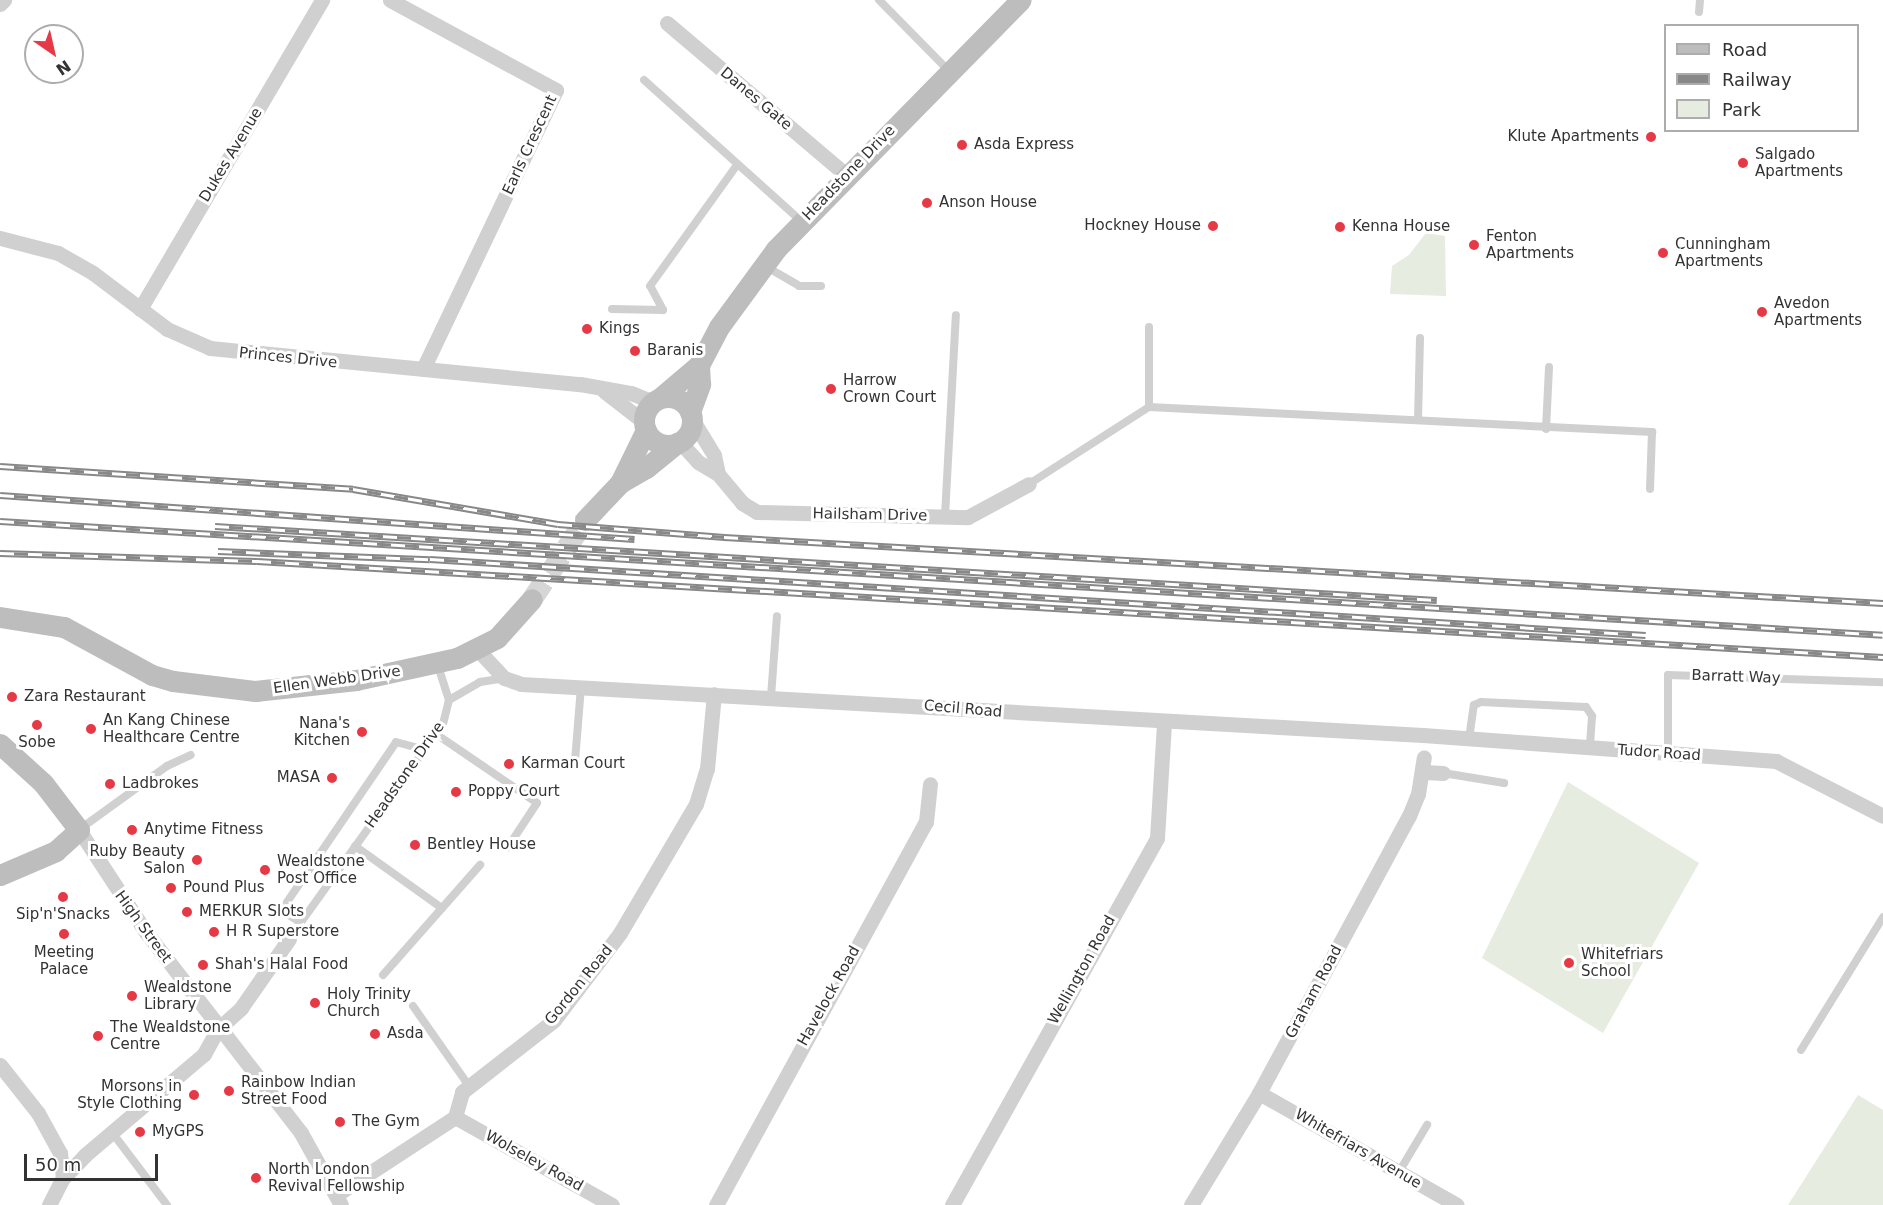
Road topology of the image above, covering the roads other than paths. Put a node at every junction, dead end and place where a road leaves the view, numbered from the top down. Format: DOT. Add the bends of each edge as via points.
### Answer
graph roads {
  1 [pos="4,0"];
  2 [pos="322,0"];
  3 [pos="390,0"];
  4 [pos="879,0"];
  5 [pos="1021,0"];
  6 [pos="1700,0"];
  7 [pos="0,4"];
  8 [pos="1699,12"];
  9 [pos="667,23"];
  10 [pos="949,71"];
  11 [pos="644,80"];
  12 [pos="737,165"];
  13 [pos="846,175"];
  14 [pos="802,222"];
  15 [pos="0,238"];
  16 [pos="764,265"];
  17 [pos="821,286"];
  18 [pos="140,309"];
  19 [pos="612,309"];
  20 [pos="956,315"];
  21 [pos="1149,327"];
  22 [pos="1420,338"];
  23 [pos="699,365"];
  24 [pos="1548,367"];
  25 [pos="423,369"];
  26 [pos="604,391"];
  27 [pos="657,400"];
  28 [pos="1149,407"];
  29 [pos="691,416"];
  30 [pos="1418,420"];
  31 [pos="645,426"];
  32 [pos="1546,429"];
  33 [pos="679,442"];
  34 [pos="718,474"];
  35 [pos="620,483"];
  36 [pos="1029,484"];
  37 [pos="1650,489"];
  38 [pos="945,516"];
  39 [pos="585,520"];
  40 [pos="532,598"];
  41 [pos="777,616"];
  42 [pos="0,617"];
  43 [pos="478,650"];
  44 [pos="436,664"];
  45 [pos="504,678"];
  46 [pos="1883,682"];
  47 [pos="581,687"];
  48 [pos="714,694"];
  49 [pos="771,697"];
  50 [pos="449,700"];
  51 [pos="1164,722"];
  52 [pos="436,734"];
  53 [pos="1423,735"];
  54 [pos="1468,740"];
  55 [pos="0,744"];
  56 [pos="1590,748"];
  57 [pos="425,750"];
  58 [pos="1668,753"];
  59 [pos="191,755"];
  60 [pos="575,761"];
  61 [pos="1443,773"];
  62 [pos="1504,783"];
  63 [pos="930,784"];
  64 [pos="1883,816"];
  65 [pos="79,830"];
  66 [pos="355,846"];
  67 [pos="508,847"];
  68 [pos="480,865"];
  69 [pos="0,875"];
  70 [pos="442,908"];
  71 [pos="1883,917"];
  72 [pos="300,922"];
  73 [pos="289,939"];
  74 [pos="383,975"];
  75 [pos="413,1006"];
  76 [pos="218,1029"];
  77 [pos="1801,1050"];
  78 [pos="0,1065"];
  79 [pos="462,1092"];
  80 [pos="1259,1093"];
  81 [pos="455,1117"];
  82 [pos="1427,1125"];
  83 [pos="111,1131"];
  84 [pos="1399,1172"];
  85 [pos="63,1178"];
  86 [pos="338,1200"];
  87 [pos="49,1205"];
  88 [pos="167,1205"];
  89 [pos="612,1205"];
  90 [pos="716,1205"];
  91 [pos="952,1205"];
  92 [pos="1191,1205"];
  93 [pos="1457,1205"];
  1 -- 7 [label="street"];
  2 -- 18 [label="street, Dukes Avenue"];
  3 -- 25 [label="street, Earls Crescent" via="556,90"];
  4 -- 10 [label="lane"];
  5 -- 10 [label="street, Headstone Drive"];
  6 -- 8 [label="lane"];
  9 -- 13 [label="street, Danes Gate"];
  10 -- 13 [label="street, Headstone Drive"];
  11 -- 12 [label="lane"];
  12 -- 14 [label="lane"];
  12 -- 19 [label="lane" via="650,286 663,310"];
  13 -- 14 [label="street, Headstone Drive"];
  14 -- 16 [label="street, Headstone Drive"];
  15 -- 18 [label="street, Princes Drive" via="58,253 93,273"];
  16 -- 17 [label="lane" via="799,286"];
  16 -- 23 [label="street, Headstone Drive" via="719,327"];
  18 -- 25 [label="street, Princes Drive" via="167,329 210,348"];
  20 -- 38 [label="lane"];
  21 -- 28 [label="lane"];
  22 -- 30 [label="lane"];
  23 -- 27 [label="street, Headstone Drive"];
  23 -- 29 [label="street, Headstone Drive" via="700,384"];
  24 -- 32 [label="lane"];
  25 -- 26 [label="street, Princes Drive" via="580,384"];
  26 -- 27 [label="street, Princes Drive"];
  26 -- 31 [label="street, Princes Drive"];
  27 -- 29 [label="street" via="681,400"];
  27 -- 31 [label="street"];
  28 -- 30 [label="lane"];
  28 -- 36 [label="lane"];
  29 -- 33 [label="street" via="689,432"];
  29 -- 34 [label="street, Hailsham Drive" via="714,455"];
  30 -- 32 [label="lane"];
  31 -- 33 [label="street" via="662,445"];
  31 -- 35 [label="street"];
  32 -- 37 [label="lane" via="1652,432"];
  33 -- 34 [label="street, Hailsham Drive" via="698,462"];
  33 -- 35 [label="street"];
  34 -- 38 [label="street, Hailsham Drive" via="742,503 757,512"];
  35 -- 39 [label="street"];
  36 -- 38 [label="street, Hailsham Drive" via="968,517"];
  40 -- 43 [label="street" via="511,626"];
  41 -- 49 [label="lane"];
  42 -- 44 [label="street, Ellen Webb Drive" via="64,627 152,675 222,690 295,689"];
  43 -- 44 [label="street"];
  43 -- 45 [label="street"];
  44 -- 50 [label="lane"];
  45 -- 47 [label="street, Cecil Road" via="521,684"];
  45 -- 50 [label="lane, Cecil Road" via="480,682"];
  46 -- 58 [label="lane, Barratt Way" via="1668,675"];
  47 -- 48 [label="street, Cecil Road"];
  47 -- 60 [label="lane"];
  48 -- 49 [label="street, Cecil Road"];
  48 -- 79 [label="street, Gordon Road" via="707,769 696,804 620,933 554,1020"];
  49 -- 51 [label="street, Cecil Road"];
  50 -- 52 [label="lane, Headstone Drive" via="446,718"];
  51 -- 53 [label="street, Cecil Road"];
  51 -- 91 [label="street, Wellington Road" via="1157,838"];
  52 -- 57 [label="lane, Headstone Drive"];
  52 -- 67 [label="lane" via="537,803"];
  53 -- 54 [label="street, Tudor Road"];
  54 -- 56 [label="street, Tudor Road"];
  54 -- 56 [label="lane" via="1474,705 1481,702 1586,707 1592,716"];
  55 -- 65 [label="street, High Street" via="43,783"];
  56 -- 58 [label="street, Tudor Road"];
  57 -- 66 [label="lane, Headstone Drive"];
  57 -- 72 [label="lane" via="396,742 285,905 289,915"];
  58 -- 64 [label="street, Tudor Road" via="1776,761"];
  59 -- 65 [label="lane" via="167,766 98,820"];
  61 -- 62 [label="lane"];
  61 -- 80 [label="street, Graham Road" via="1424,765 1409,816"];
  63 -- 90 [label="street, Havelock Road" via="926,822"];
  65 -- 69 [label="street" via="45,857"];
  65 -- 76 [label="street, High Street" via="117,890"];
  66 -- 70 [label="lane"];
  66 -- 72 [label="lane, Headstone Drive"];
  68 -- 70 [label="lane"];
  70 -- 74 [label="lane"];
  71 -- 77 [label="lane"];
  72 -- 73 [label="lane, Headstone Drive"];
  73 -- 76 [label="street, Headstone Drive" via="241,1008"];
  75 -- 79 [label="lane" via="467,1083"];
  76 -- 83 [label="street, Headstone Drive" via="204,1054"];
  76 -- 86 [label="street, High Street" via="301,1132"];
  78 -- 85 [label="street" via="38,1113 60,1153"];
  79 -- 81 [label="street"];
  80 -- 84 [label="street, Whitefriars Avenue"];
  80 -- 92 [label="street, Graham Road"];
  81 -- 86 [label="street"];
  81 -- 89 [label="street, Wolseley Road"];
  82 -- 84 [label="lane"];
  83 -- 85 [label="street, Headstone Drive"];
  83 -- 88 [label="lane"];
  84 -- 93 [label="street, Whitefriars Avenue"];
  85 -- 87 [label="street, Headstone Drive"];
}
